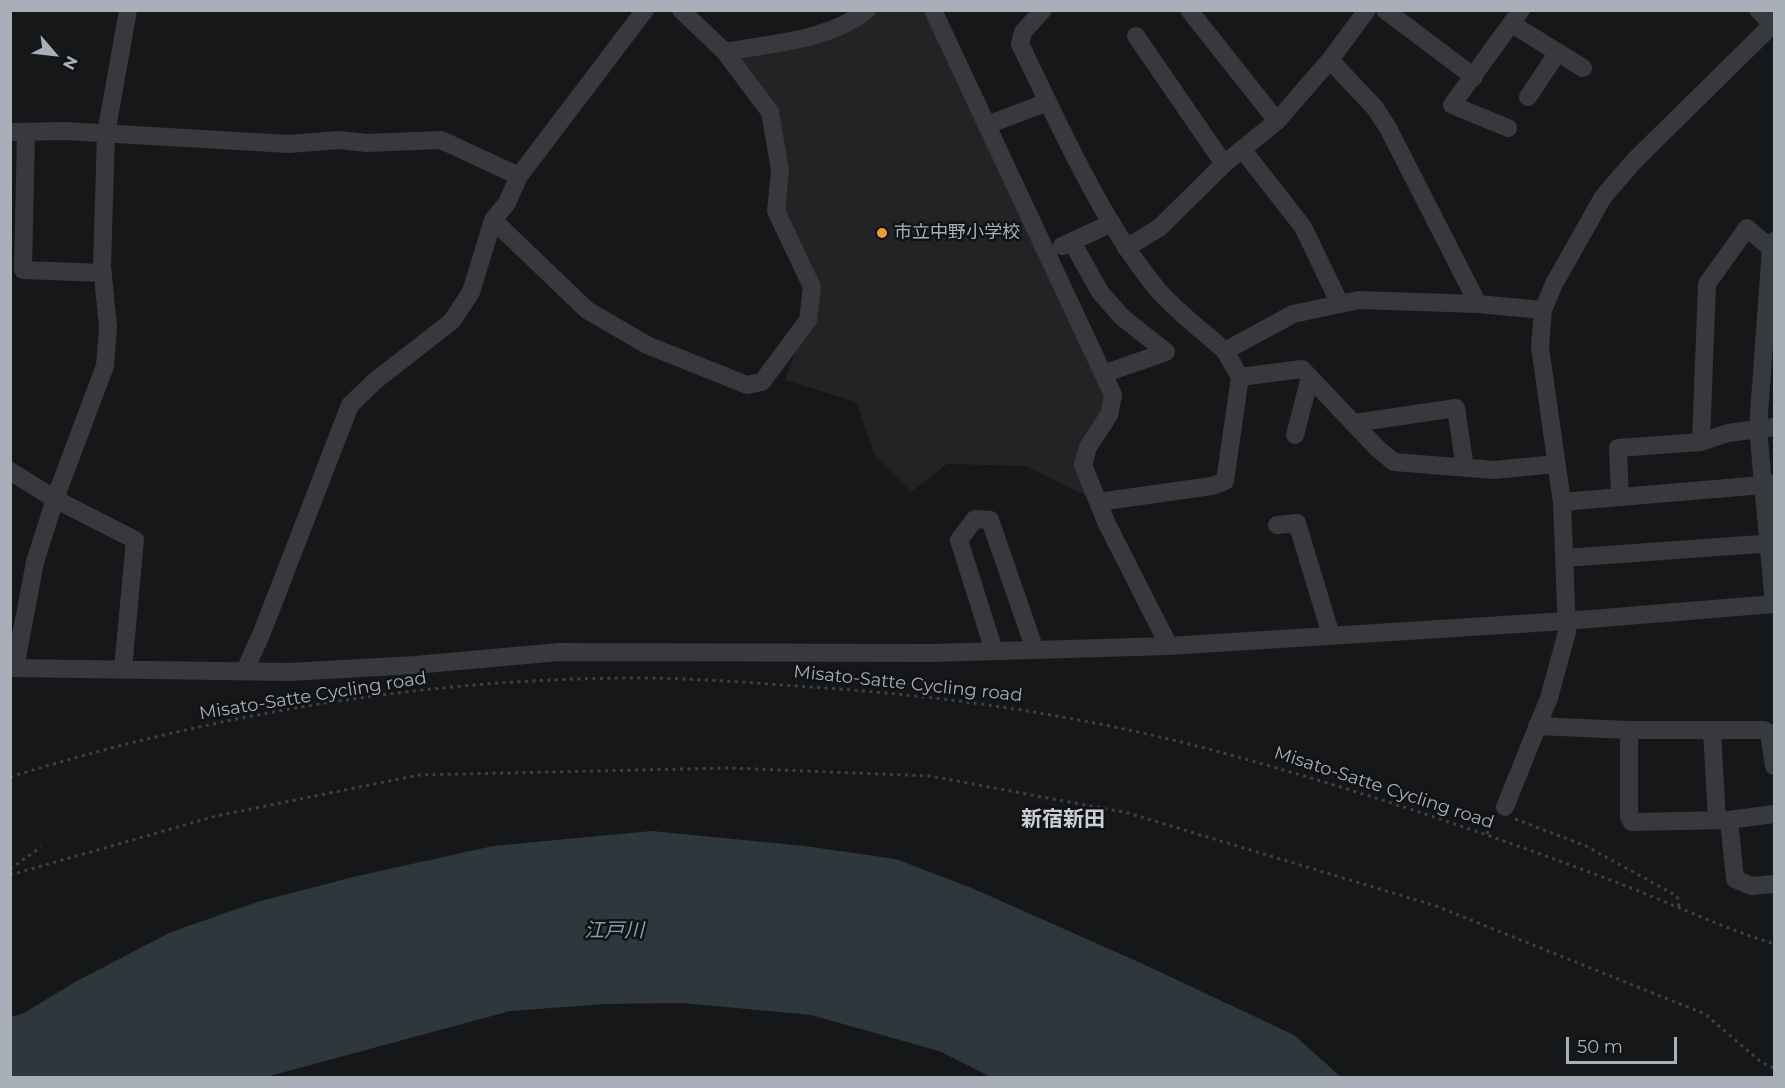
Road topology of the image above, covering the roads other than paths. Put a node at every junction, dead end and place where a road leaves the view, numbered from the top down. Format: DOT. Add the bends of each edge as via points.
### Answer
graph roads {
  1 [pos="128,10"];
  2 [pos="645,10"];
  3 [pos="681,10"];
  4 [pos="867,10"];
  5 [pos="933,10"];
  6 [pos="1043,10"];
  7 [pos="1189,10"];
  8 [pos="1367,10"];
  9 [pos="1385,10"];
  10 [pos="1758,10"];
  11 [pos="1516,17"];
  12 [pos="1774,24"];
  13 [pos="1136,36"];
  14 [pos="725,52"];
  15 [pos="1558,52"];
  16 [pos="1330,60"];
  17 [pos="1583,68"];
  18 [pos="1474,77"];
  19 [pos="1528,97"];
  20 [pos="1048,102"];
  21 [pos="1277,121"];
  22 [pos="987,125"];
  23 [pos="1508,128"];
  24 [pos="18,132"];
  25 [pos="106,134"];
  26 [pos="1242,149"];
  27 [pos="1224,164"];
  28 [pos="519,176"];
  29 [pos="493,220"];
  30 [pos="1112,224"];
  31 [pos="1072,242"];
  32 [pos="1773,246"];
  33 [pos="1126,248"];
  34 [pos="1047,254"];
  35 [pos="103,273"];
  36 [pos="1340,304"];
  37 [pos="1478,304"];
  38 [pos="1543,310"];
  39 [pos="1225,351"];
  40 [pos="1103,374"];
  41 [pos="1240,377"];
  42 [pos="1310,377"];
  43 [pos="1354,423"];
  44 [pos="1766,427"];
  45 [pos="1295,435"];
  46 [pos="1701,442"];
  47 [pos="1556,464"];
  48 [pos="1465,468"];
  49 [pos="10,471"];
  50 [pos="1769,484"];
  51 [pos="1620,497"];
  52 [pos="55,499"];
  53 [pos="1098,502"];
  54 [pos="1562,502"];
  55 [pos="1277,525"];
  56 [pos="1772,544"];
  57 [pos="1565,558"];
  58 [pos="1774,604"];
  59 [pos="1566,621"];
  60 [pos="1331,635"];
  61 [pos="1169,646"];
  62 [pos="1035,650"];
  63 [pos="994,651"];
  64 [pos="13,668"];
  65 [pos="123,669"];
  66 [pos="245,669"];
  67 [pos="1538,726"];
  68 [pos="1629,730"];
  69 [pos="1712,731"];
  70 [pos="1774,766"];
  71 [pos="1508,812"];
  72 [pos="1774,814"];
  73 [pos="1723,820"];
  74 [pos="1774,884"];
  1 -- 25 [label="street"];
  2 -- 28 [label="street"];
  3 -- 14 [label="street"];
  4 -- 14 [label="street" via="832,32"];
  5 -- 22 [label="street"];
  6 -- 20 [label="street" via="1023,32 1020,44"];
  7 -- 21 [label="street"];
  8 -- 16 [label="street"];
  9 -- 18 [label="street"];
  10 -- 12 [label="street"];
  11 -- 15 [label="street"];
  11 -- 18 [label="street"];
  12 -- 38 [label="street" via="1602,197"];
  13 -- 27 [label="street"];
  14 -- 29 [label="street" via="770,112 780,170 776,211 812,287 808,320 762,382 747,385 647,345 587,310"];
  15 -- 17 [label="street"];
  15 -- 19 [label="street"];
  16 -- 21 [label="street"];
  16 -- 37 [label="street" via="1375,108 1388,128"];
  18 -- 23 [label="street" via="1452,105"];
  20 -- 22 [label="street"];
  20 -- 30 [label="street"];
  21 -- 26 [label="street"];
  22 -- 34 [label="street"];
  24 -- 25 [label="street"];
  24 -- 35 [label="street" via="23,270"];
  25 -- 28 [label="street" via="289,144 441,140"];
  25 -- 35 [label="street"];
  26 -- 27 [label="street"];
  26 -- 36 [label="street" via="1303,226"];
  27 -- 33 [label="street" via="1159,228"];
  28 -- 29 [label="street" via="507,203"];
  29 -- 66 [label="street" via="462,309 350,405"];
  30 -- 31 [label="street"];
  30 -- 33 [label="street"];
  31 -- 34 [label="street"];
  31 -- 40 [label="street" via="1100,292 1122,317 1166,352"];
  32 -- 44 [label="street"];
  32 -- 46 [label="street" via="1747,228 1707,285"];
  33 -- 39 [label="street" via="1160,292"];
  34 -- 40 [label="street"];
  35 -- 52 [label="street" via="108,327 105,366"];
  36 -- 37 [label="street" via="1359,300"];
  36 -- 39 [label="street" via="1293,314"];
  37 -- 38 [label="street"];
  38 -- 47 [label="street" via="1540,347"];
  39 -- 41 [label="street"];
  40 -- 53 [label="street" via="1113,395 1109,415 1088,447 1083,465"];
  41 -- 42 [label="street" via="1302,369"];
  41 -- 53 [label="street" via="1226,482"];
  42 -- 43 [label="street"];
  42 -- 45 [label="street"];
  43 -- 48 [label="street" via="1394,462"];
  43 -- 48 [label="street" via="1456,408"];
  44 -- 46 [label="street"];
  44 -- 50 [label="street"];
  46 -- 51 [label="street" via="1618,448"];
  47 -- 48 [label="street" via="1494,470"];
  47 -- 54 [label="street"];
  49 -- 52 [label="street"];
  50 -- 51 [label="street"];
  50 -- 56 [label="street"];
  51 -- 54 [label="street"];
  52 -- 64 [label="street" via="35,562"];
  52 -- 65 [label="street" via="135,540"];
  53 -- 61 [label="street"];
  54 -- 57 [label="street"];
  55 -- 60 [label="street" via="1297,523"];
  56 -- 57 [label="street"];
  56 -- 58 [label="street"];
  57 -- 59 [label="street"];
  58 -- 59 [label="street"];
  59 -- 60 [label="street"];
  59 -- 67 [label="street" via="1567,632"];
  60 -- 61 [label="street"];
  61 -- 62 [label="street"];
  62 -- 63 [label="street"];
  62 -- 63 [label="street" via="990,520 975,519 959,540"];
  63 -- 66 [label="street" via="559,652 346,670"];
  64 -- 65 [label="street"];
  65 -- 66 [label="street"];
  67 -- 68 [label="street"];
  67 -- 71 [label="street"];
  68 -- 69 [label="street"];
  68 -- 73 [label="street" via="1632,822"];
  69 -- 70 [label="street" via="1764,730 1769,733"];
  69 -- 73 [label="street"];
  72 -- 73 [label="street"];
  73 -- 74 [label="street" via="1734,879 1751,886"];
}
